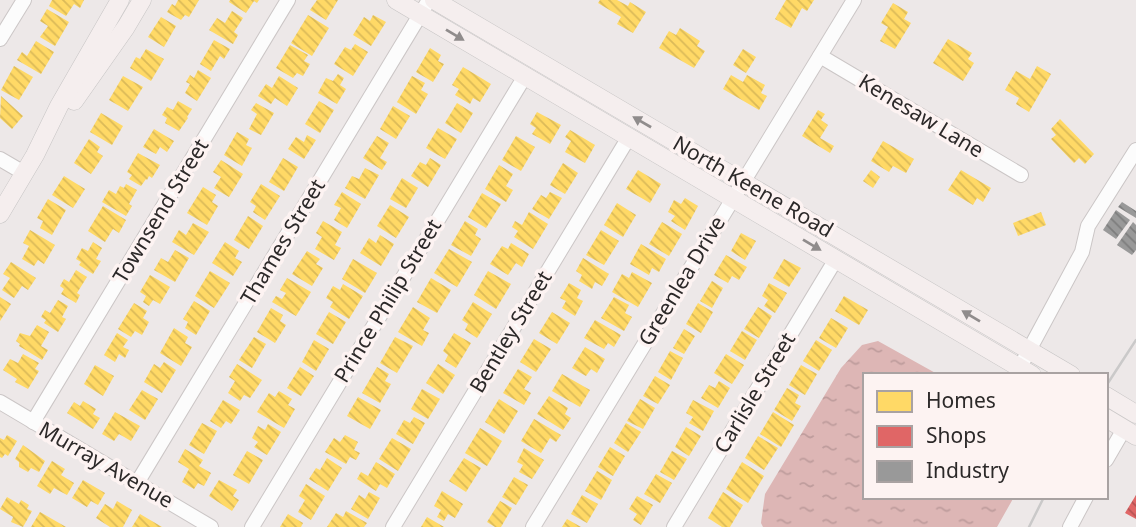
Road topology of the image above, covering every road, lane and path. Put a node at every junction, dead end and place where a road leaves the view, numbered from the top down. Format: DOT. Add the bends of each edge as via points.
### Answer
graph roads {
  1 [pos="120,0"];
  2 [pos="133,0"];
  3 [pos="142,0"];
  4 [pos="288,0"];
  5 [pos="396,0"];
  6 [pos="435,0"];
  7 [pos="854,0"];
  8 [pos="19,2"];
  9 [pos="425,7"];
  10 [pos="0,39"];
  11 [pos="820,56"];
  12 [pos="99,65"];
  13 [pos="524,76"];
  14 [pos="629,137"];
  15 [pos="1136,150"];
  16 [pos="35,155"];
  17 [pos="0,159"];
  18 [pos="24,173"];
  19 [pos="1021,175"];
  20 [pos="743,181"];
  21 [pos="733,198"];
  22 [pos="0,214"];
  23 [pos="836,260"];
  24 [pos="1030,350"];
  25 [pos="1026,371"];
  26 [pos="1068,373"];
  27 [pos="1108,397"];
  28 [pos="0,402"];
  29 [pos="1135,410"];
  30 [pos="1108,419"];
  31 [pos="33,422"];
  32 [pos="1130,433"];
  33 [pos="1108,458"];
  34 [pos="137,483"];
  35 [pos="1085,499"];
  36 [pos="211,527"];
  37 [pos="251,527"];
  38 [pos="393,527"];
  39 [pos="533,527"];
  40 [pos="674,527"];
  41 [pos="1070,527"];
  1 -- 16 [label="main road"];
  2 -- 12 [label="main road"];
  3 -- 12 [label="main road"];
  4 -- 31 [label="street, Townsend Street"];
  5 -- 9 [label="main road, North Keene Road"];
  20 -- 6 [label="main road, North Keene Road, one-way"];
  7 -- 11 [label="street, Greenlea Drive"];
  8 -- 10 [label="street"];
  9 -- 13 [label="main road, North Keene Road, one-way"];
  9 -- 34 [label="street, Thames Street"];
  11 -- 19 [label="street, Kenesaw Lane"];
  11 -- 20 [label="street, Greenlea Drive"];
  12 -- 16 [label="main road"];
  13 -- 14 [label="main road, North Keene Road"];
  13 -- 37 [label="street, Prince Philip Street"];
  14 -- 21 [label="main road, North Keene Road"];
  14 -- 38 [label="street, Bentley Street"];
  15 -- 24 [label="street" via="1088,226 1082,252"];
  16 -- 18 [label="main road"];
  17 -- 18 [label="street"];
  18 -- 22 [label="main road"];
  20 -- 21 [label="street, Greenlea Drive"];
  24 -- 20 [label="main road, North Keene Road, one-way"];
  21 -- 23 [label="main road, North Keene Road, one-way"];
  21 -- 39 [label="street, Greenlea Drive"];
  23 -- 25 [label="main road, North Keene Road"];
  23 -- 40 [label="street, Carlisle Street"];
  24 -- 25 [label="street"];
  24 -- 26 [label="main road, North Keene Road"];
  27 -- 29 [label="main road"];
  28 -- 31 [label="street, Murray Avenue"];
  30 -- 32 [label="main road"];
  31 -- 34 [label="street, Murray Avenue"];
  32 -- 33 [label="street"];
  34 -- 36 [label="street, Murray Avenue"];
  35 -- 41 [label="street"];
}
